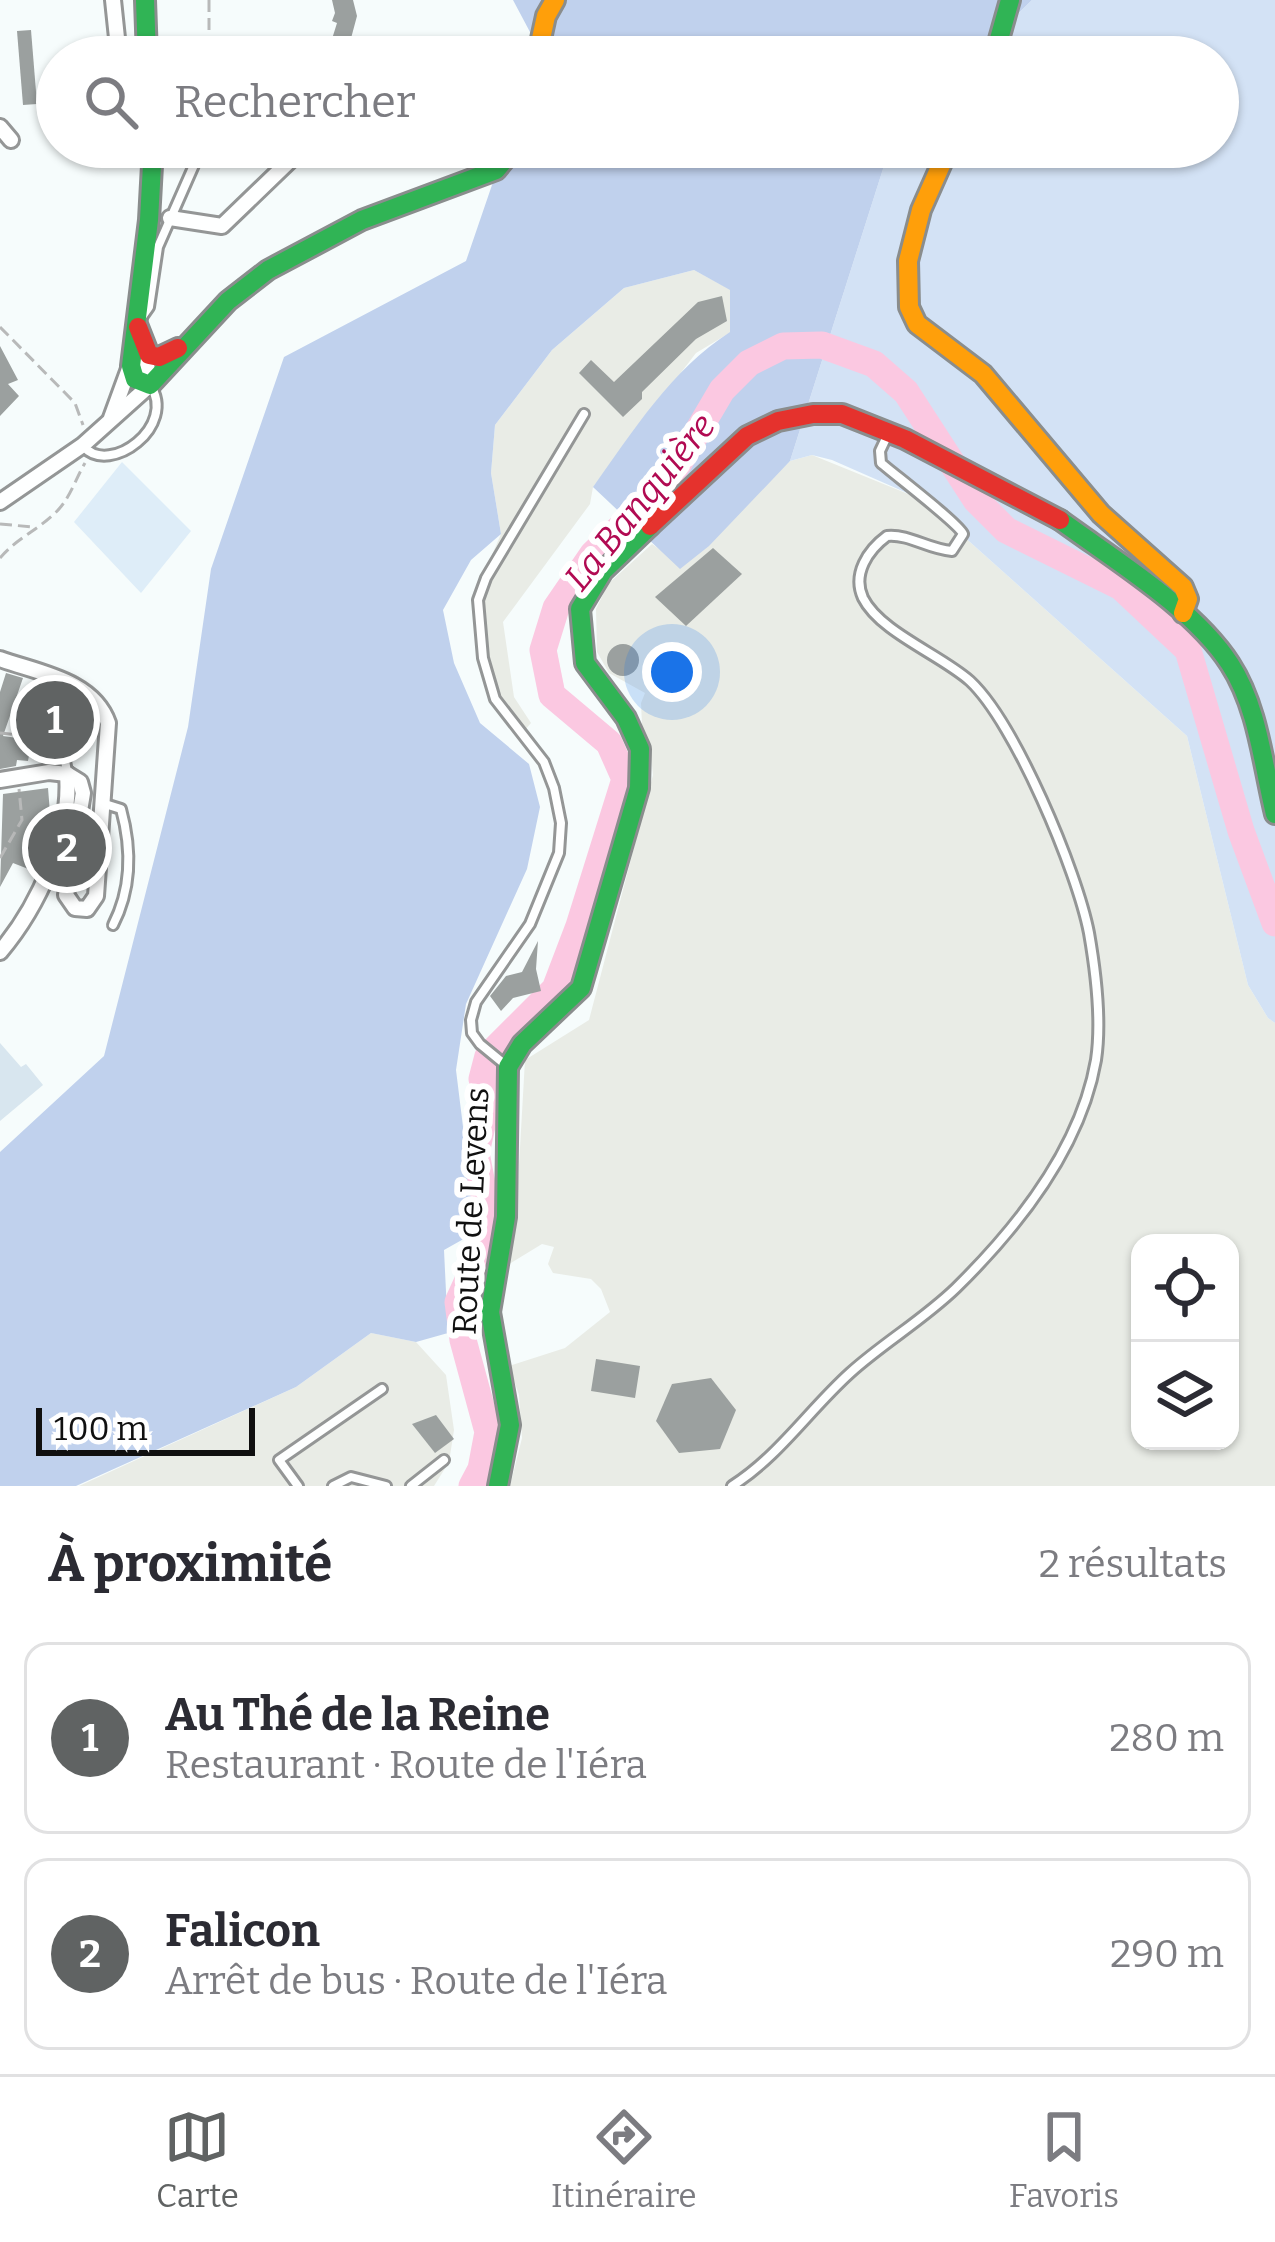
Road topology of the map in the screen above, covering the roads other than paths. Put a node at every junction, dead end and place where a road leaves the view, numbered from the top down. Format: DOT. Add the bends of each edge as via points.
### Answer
graph roads {
  1 [pos="113,0"];
  2 [pos="145,0"];
  3 [pos="555,0"];
  4 [pos="1010,0"];
  5 [pos="117,36"];
  6 [pos="146,36"];
  7 [pos="542,36"];
  8 [pos="1000,36"];
  9 [pos="0,127"];
  10 [pos="11,140"];
  11 [pos="151,168"];
  12 [pos="193,168"];
  13 [pos="282,168"];
  14 [pos="498,168"];
  15 [pos="938,168"];
  16 [pos="170,218"];
  17 [pos="138,322"];
  18 [pos="188,342"];
  19 [pos="144,358"];
  20 [pos="150,385"];
  21 [pos="584,414"];
  22 [pos="109,423"];
  23 [pos="897,436"];
  24 [pos="87,450"];
  25 [pos="0,501"];
  26 [pos="1183,613"];
  27 [pos="0,659"];
  28 [pos="63,749"];
  29 [pos="67,774"];
  30 [pos="0,780"];
  31 [pos="104,804"];
  32 [pos="1275,814"];
  33 [pos="113,925"];
  34 [pos="0,952"];
  35 [pos="505,1064"];
  36 [pos="382,1389"];
  37 [pos="445,1460"];
  38 [pos="298,1486"];
  39 [pos="333,1486"];
  40 [pos="386,1486"];
  41 [pos="411,1486"];
  42 [pos="498,1486"];
  43 [pos="732,1486"];
  1 -- 5 [label="street"];
  2 -- 6 [label="street"];
  3 -- 7 [label="street"];
  4 -- 8 [label="street"];
  9 -- 10 [label="street"];
  11 -- 17 [label="street"];
  12 -- 16 [label="lane"];
  13 -- 16 [label="street" via="222,226"];
  14 -- 18 [label="street" via="362,220 268,270"];
  15 -- 26 [label="street" via="905,281 914,321 983,374 1087,500 1184,587"];
  16 -- 17 [label="lane" via="149,308"];
  17 -- 19 [label="street"];
  18 -- 19 [label="street"];
  18 -- 20 [label="street"];
  19 -- 20 [label="street" via="135,379"];
  19 -- 22 [label="street"];
  20 -- 22 [label="street"];
  20 -- 24 [label="lane" via="158,405 153,426 113,455"];
  21 -- 35 [label="lane" via="478,600 495,699 544,762 561,824 559,853 530,924 471,1019 480,1044"];
  22 -- 24 [label="street"];
  23 -- 26 [label="street, Route de Levens" via="1061,521"];
  23 -- 35 [label="street, Route de Levens" via="842,414 778,421 747,436 603,572 580,608 584,663 640,749 639,788 581,988"];
  23 -- 43 [label="lane" via="880,451 881,463 963,534 952,550 887,536 862,564 861,592 873,612 975,686 1044,803 1088,932 1095,1065 1052,1170 1008,1228 956,1288 849,1373 765,1463"];
  24 -- 25 [label="street"];
  26 -- 32 [label="street" via="1228,662 1249,704"];
  27 -- 31 [label="street" via="72,684 104,710"];
  28 -- 29 [label="lane"];
  29 -- 30 [label="street"];
  29 -- 31 [label="street" via="82,794 66,895 76,908 87,909 96,896"];
  29 -- 34 [label="street" via="59,841"];
  31 -- 33 [label="lane" via="121,809 130,849"];
  35 -- 42 [label="street, Route de Levens" via="506,1217 490,1312 510,1425"];
  36 -- 38 [label="lane" via="279,1460"];
  37 -- 41 [label="lane"];
  39 -- 40 [label="lane" via="351,1477"];
}
